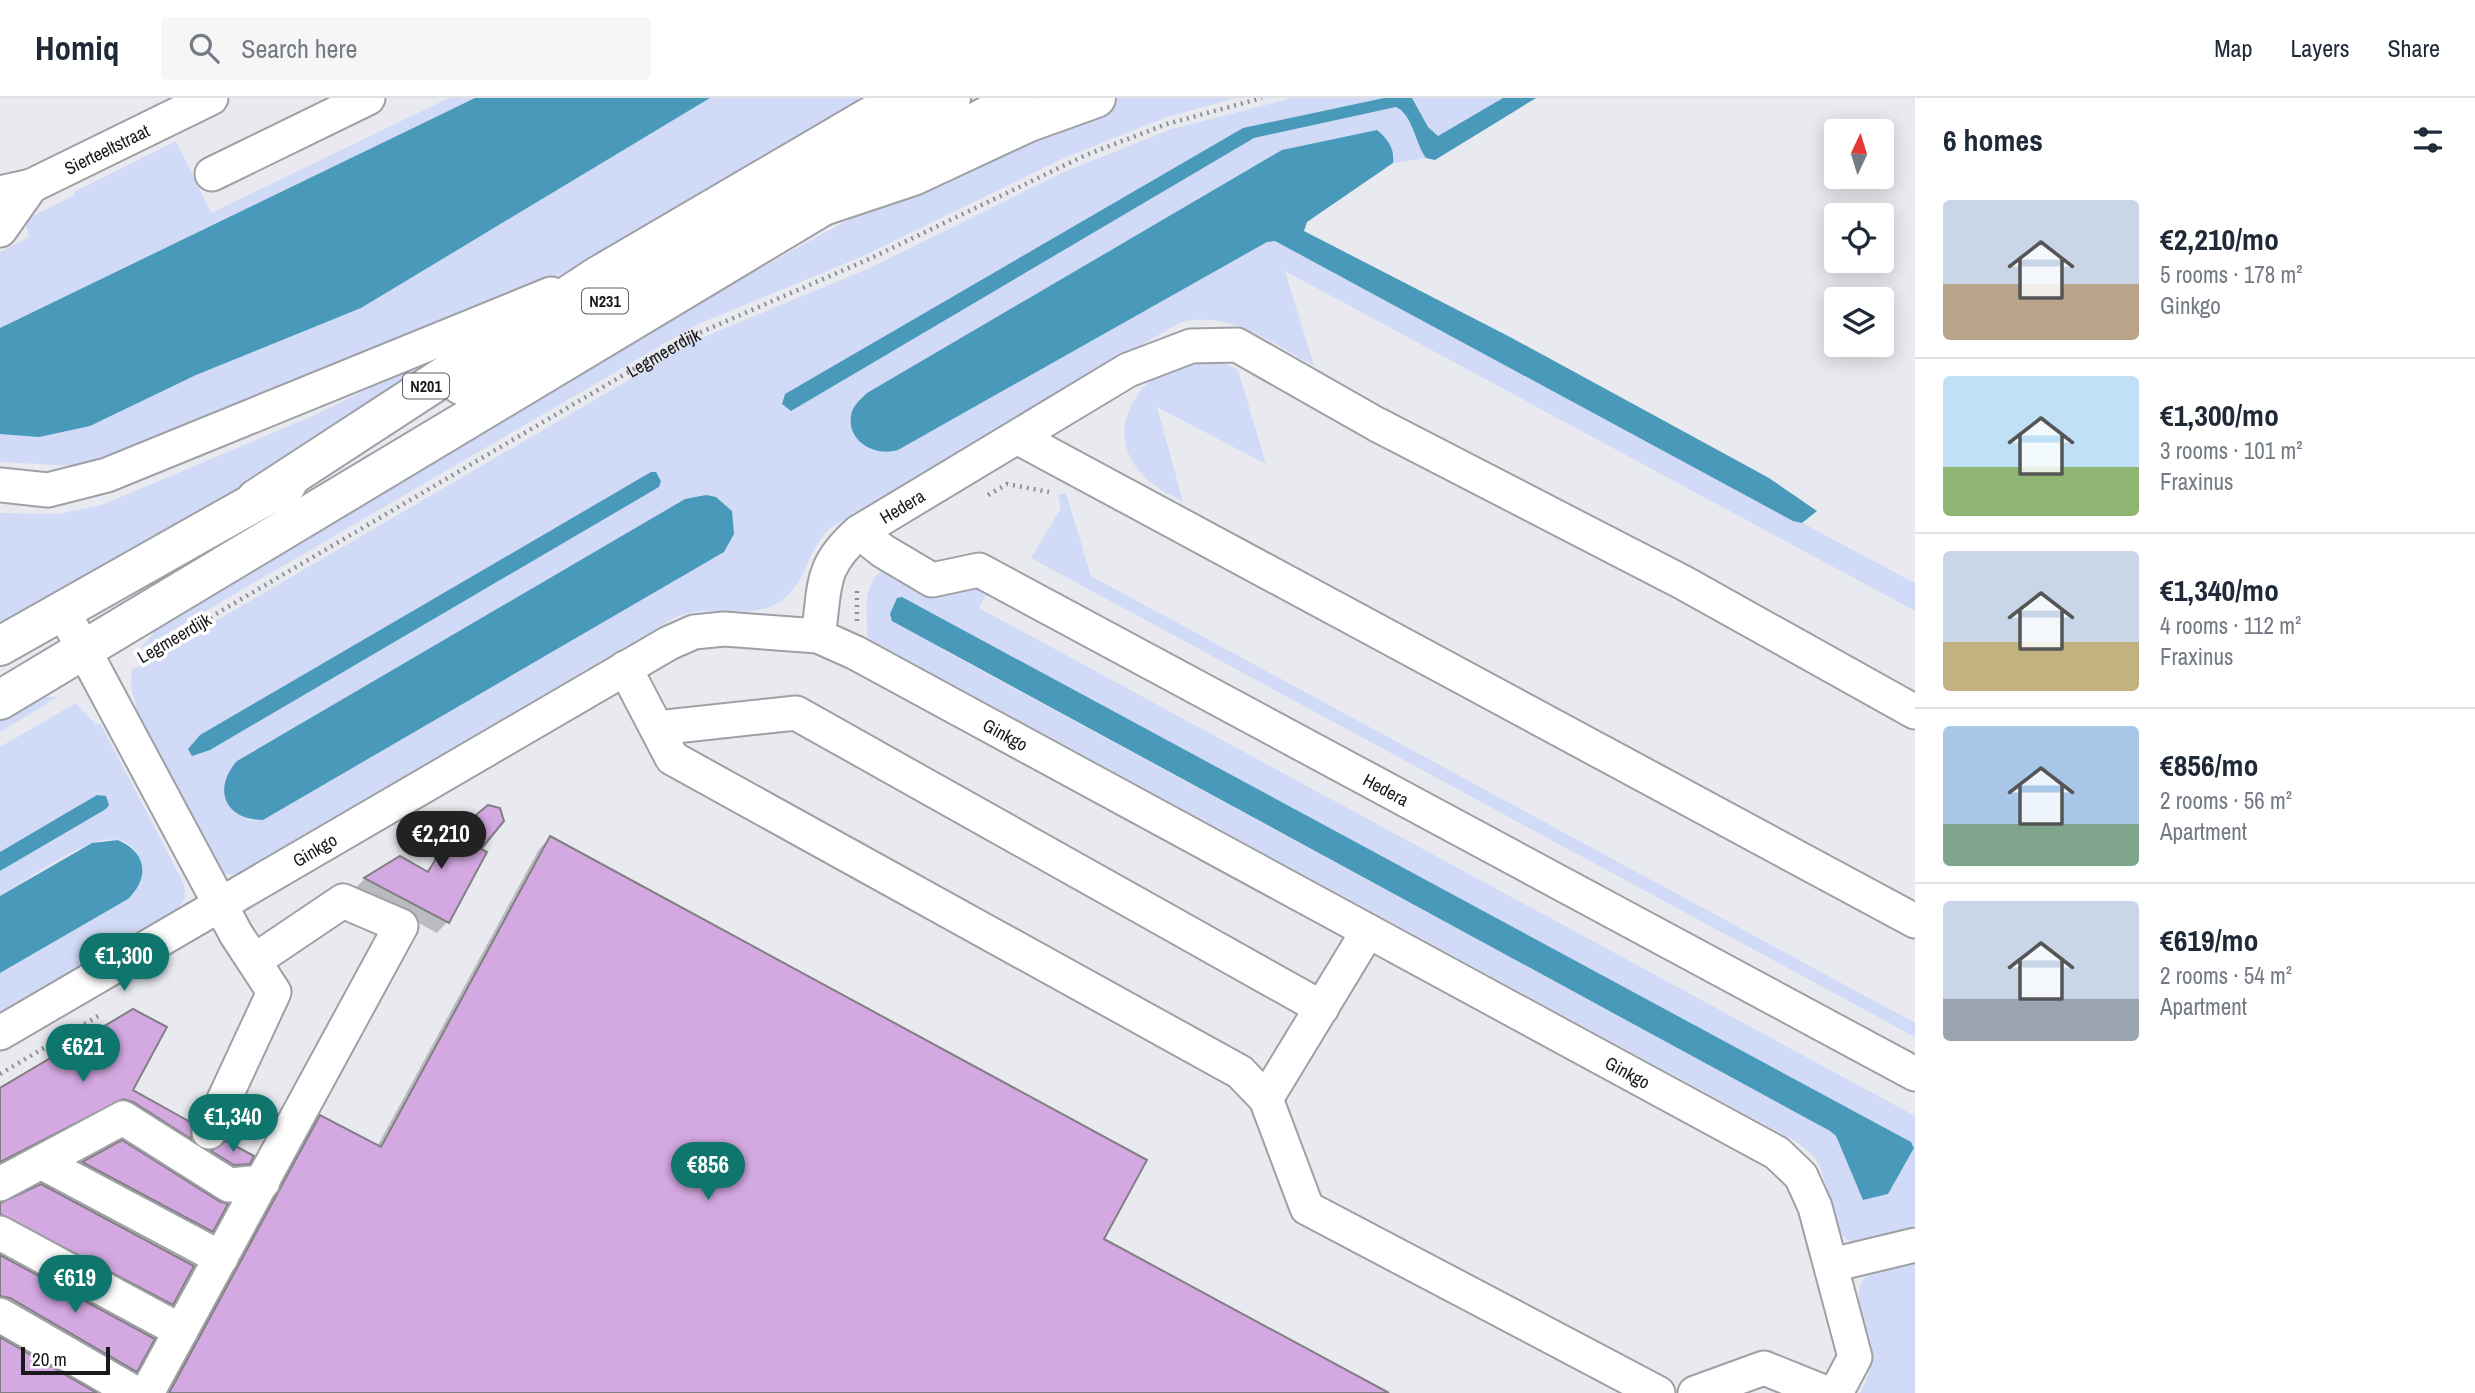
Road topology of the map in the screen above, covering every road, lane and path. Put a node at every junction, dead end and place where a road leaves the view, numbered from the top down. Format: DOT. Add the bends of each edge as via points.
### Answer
graph roads {
  1 [pos="211,98"];
  2 [pos="368,98"];
  3 [pos="902,98"];
  4 [pos="951,98"];
  5 [pos="1020,98"];
  6 [pos="1096,98"];
  7 [pos="1262,98"];
  8 [pos="212,174"];
  9 [pos="15,190"];
  10 [pos="824,206"];
  11 [pos="0,230"];
  12 [pos="598,276"];
  13 [pos="1019,438"];
  14 [pos="0,485"];
  15 [pos="256,499"];
  16 [pos="859,532"];
  17 [pos="63,611"];
  18 [pos="185,632"];
  19 [pos="818,636"];
  20 [pos="0,646"];
  21 [pos="84,649"];
  22 [pos="625,668"];
  23 [pos="0,700"];
  24 [pos="1915,712"];
  25 [pos="657,728"];
  26 [pos="221,906"];
  27 [pos="1915,921"];
  28 [pos="1368,931"];
  29 [pos="254,961"];
  30 [pos="1322,1009"];
  31 [pos="0,1033"];
  32 [pos="1915,1074"];
  33 [pos="1266,1099"];
  34 [pos="209,1132"];
  35 [pos="41,1162"];
  36 [pos="263,1182"];
  37 [pos="0,1184"];
  38 [pos="0,1233"];
  39 [pos="1915,1245"];
  40 [pos="221,1258"];
  41 [pos="1832,1265"];
  42 [pos="0,1315"];
  43 [pos="181,1331"];
  44 [pos="1703,1392"];
  45 [pos="135,1393"];
  46 [pos="147,1393"];
  47 [pos="1658,1393"];
  48 [pos="1826,1393"];
  49 [pos="1836,1393"];
  1 -- 9 [label="street, Sierteeltstraat"];
  2 -- 8 [label="street"];
  3 -- 12 [label="main road, N201"];
  4 -- 15 [label="main road, N231" via="320,468"];
  5 -- 10 [label="main road, Legmeerdijk / N231"];
  6 -- 10 [label="main road, N231" via="1029,122 914,176"];
  7 -- 18 [label="path, Legmeerdijk" via="1167,124 1086,155 683,341"];
  9 -- 11 [label="street"];
  10 -- 21 [label="main road, Legmeerdijk / N231"];
  12 -- 14 [label="street" via="107,475 48,489"];
  12 -- 15 [label="main road, N201"];
  13 -- 16 [label="street, Hedera"];
  13 -- 24 [label="street, Hedera" via="1128,370 1191,346 1237,345"];
  13 -- 27 [label="street"];
  15 -- 17 [label="main road, N231"];
  16 -- 19 [label="street, Hedera" via="836,552 826,571"];
  16 -- 32 [label="street, Hedera" via="932,580 979,570"];
  17 -- 20 [label="main road, N231"];
  17 -- 21 [label="street"];
  19 -- 22 [label="street, Ginkgo" via="724,629 694,632"];
  19 -- 28 [label="street, Ginkgo"];
  21 -- 23 [label="main road, Legmeerdijk / N231"];
  21 -- 26 [label="street"];
  22 -- 25 [label="street"];
  22 -- 26 [label="street, Ginkgo"];
  25 -- 30 [label="street" via="796,713"];
  25 -- 33 [label="street" via="672,758 1240,1072"];
  26 -- 29 [label="street"];
  26 -- 31 [label="street, Ginkgo"];
  28 -- 30 [label="street"];
  28 -- 41 [label="street, Ginkgo" via="1777,1153 1801,1176"];
  29 -- 34 [label="street" via="274,992"];
  29 -- 36 [label="street" via="344,901 401,926"];
  30 -- 33 [label="street"];
  33 -- 47 [label="street" via="1307,1208"];
  35 -- 36 [label="street" via="123,1118 229,1185"];
  35 -- 37 [label="street"];
  35 -- 40 [label="street"];
  36 -- 40 [label="street"];
  38 -- 43 [label="street"];
  39 -- 41 [label="street"];
  40 -- 43 [label="street"];
  41 -- 49 [label="street, Ginkgo" via="1855,1357"];
  42 -- 45 [label="street"];
  43 -- 46 [label="street"];
  44 -- 48 [label="street" via="1764,1368"];
}
